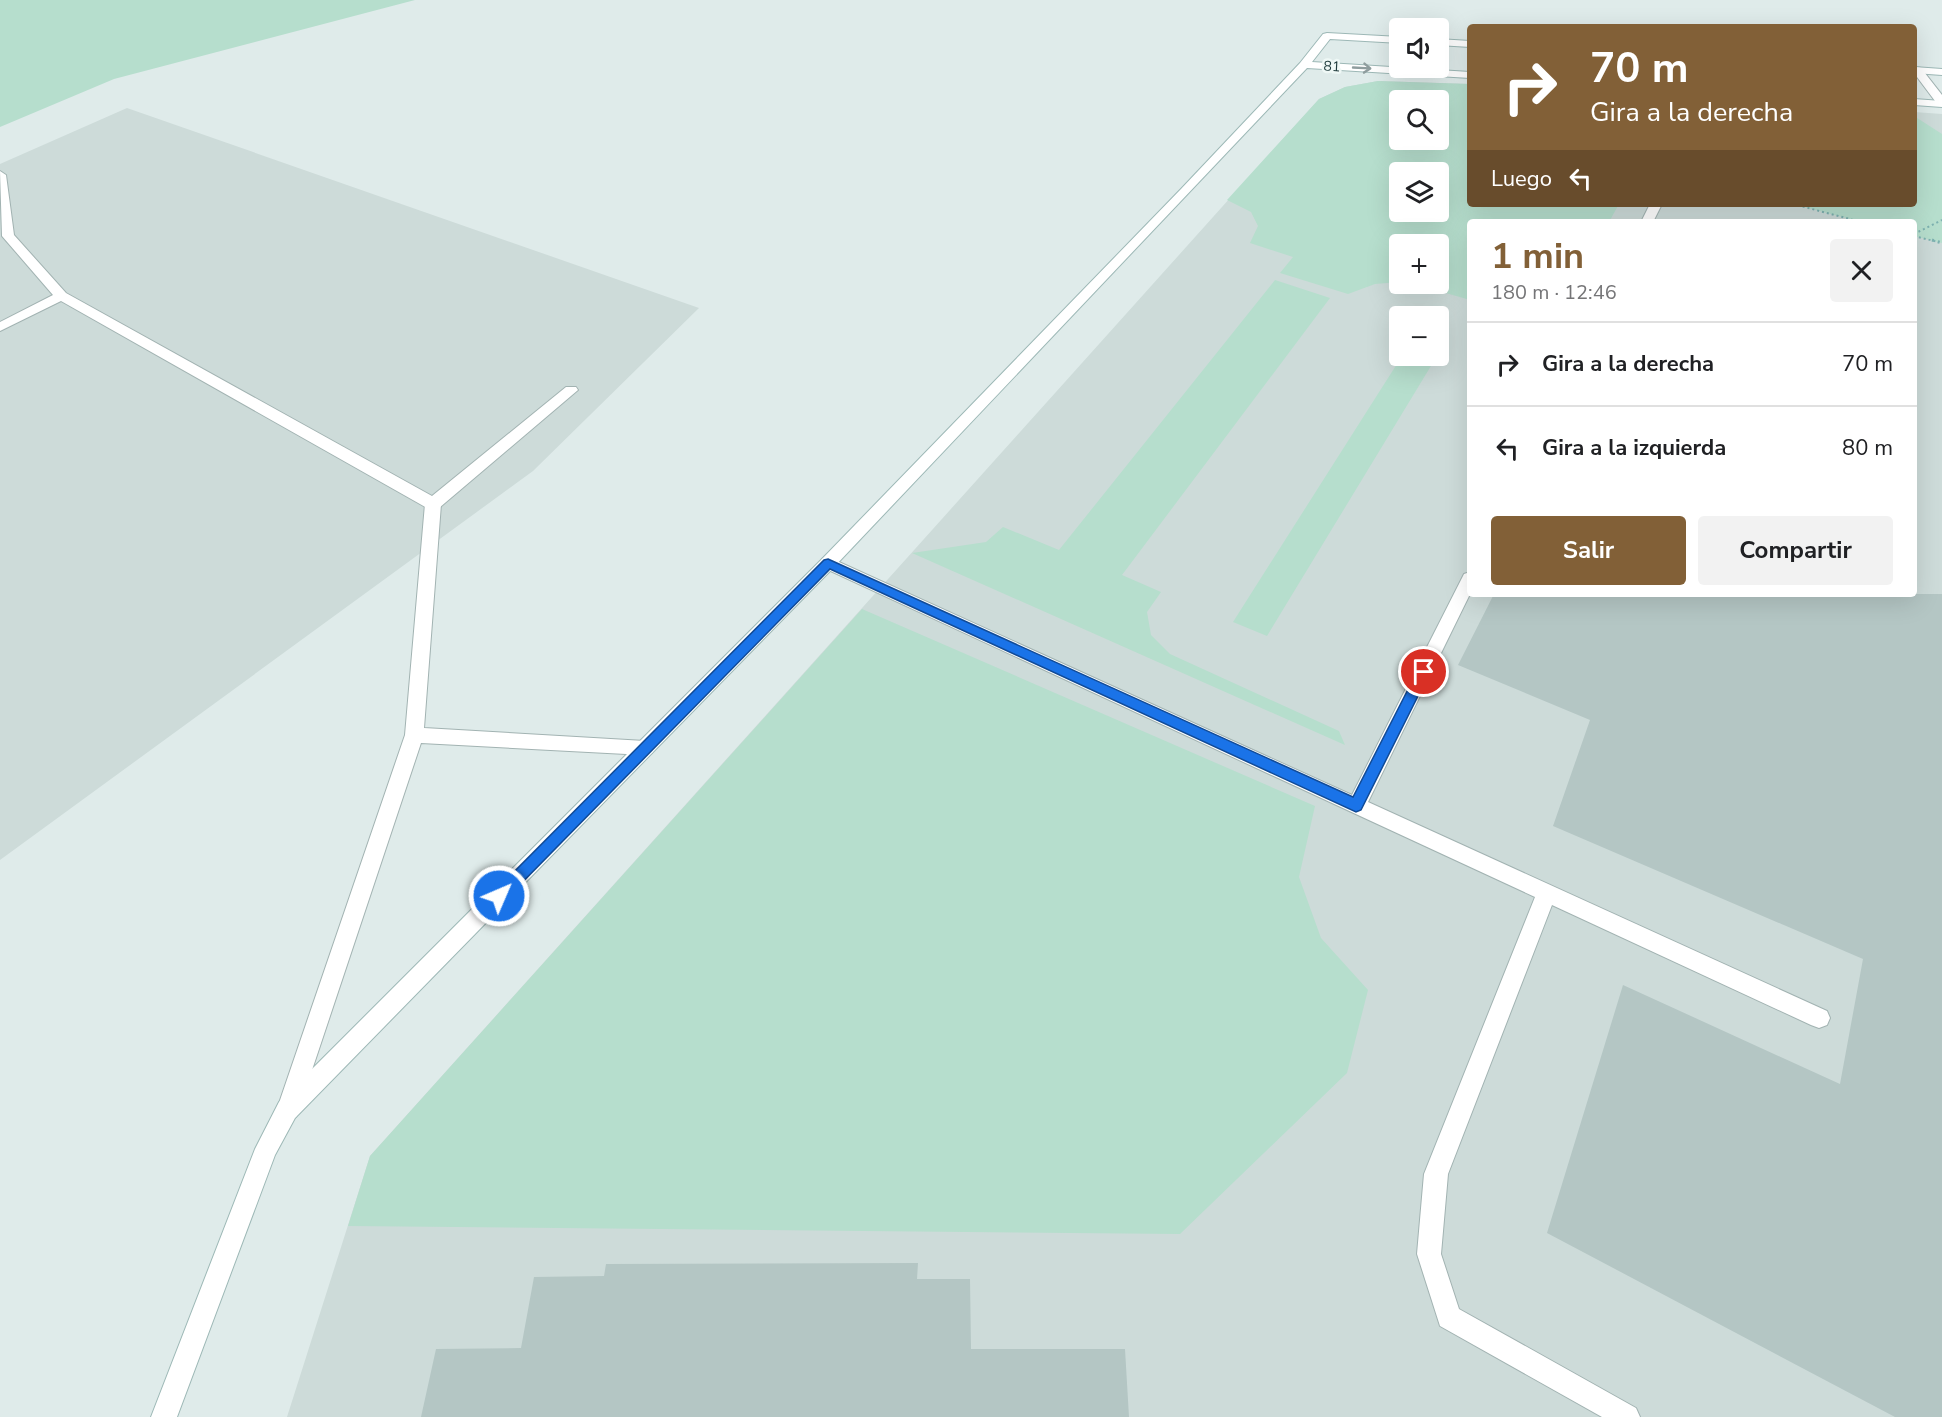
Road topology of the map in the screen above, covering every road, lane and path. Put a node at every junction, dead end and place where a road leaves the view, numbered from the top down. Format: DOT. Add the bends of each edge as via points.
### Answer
graph roads {
  1 [pos="1389,39"];
  2 [pos="1449,43"];
  3 [pos="1467,44"];
  4 [pos="1304,65"];
  5 [pos="1917,70"];
  6 [pos="1917,71"];
  7 [pos="1942,72"];
  8 [pos="1467,75"];
  9 [pos="1917,102"];
  10 [pos="1942,103"];
  11 [pos="0,175"];
  12 [pos="1804,207"];
  13 [pos="1850,219"];
  14 [pos="1942,220"];
  15 [pos="1917,233"];
  16 [pos="1917,236"];
  17 [pos="1942,243"];
  18 [pos="61,296"];
  19 [pos="0,327"];
  20 [pos="571,390"];
  21 [pos="433,504"];
  22 [pos="828,563"];
  23 [pos="1467,584"];
  24 [pos="414,735"];
  25 [pos="645,748"];
  26 [pos="1356,806"];
  27 [pos="1546,893"];
  28 [pos="1819,1018"];
  29 [pos="287,1110"];
  30 [pos="164,1417"];
  31 [pos="1627,1417"];
  1 -- 4 [label="street, 81" via="1327,36"];
  2 -- 3 [label="street"];
  4 -- 8 [label="street, 81, one-way"];
  4 -- 22 [label="street"];
  5 -- 7 [label="street"];
  6 -- 10 [label="street"];
  9 -- 10 [label="street"];
  11 -- 18 [label="street" via="8,236"];
  12 -- 13 [label="path"];
  14 -- 15 [label="path"];
  16 -- 17 [label="path"];
  18 -- 19 [label="street"];
  18 -- 21 [label="street"];
  20 -- 21 [label="street"];
  21 -- 24 [label="street"];
  22 -- 25 [label="street"];
  22 -- 26 [label="street"];
  23 -- 26 [label="street"];
  24 -- 25 [label="street"];
  24 -- 29 [label="street"];
  25 -- 29 [label="street"];
  26 -- 27 [label="street"];
  27 -- 28 [label="street"];
  27 -- 31 [label="street" via="1436,1174 1429,1254 1449,1317"];
  29 -- 30 [label="street" via="266,1149"];
}
